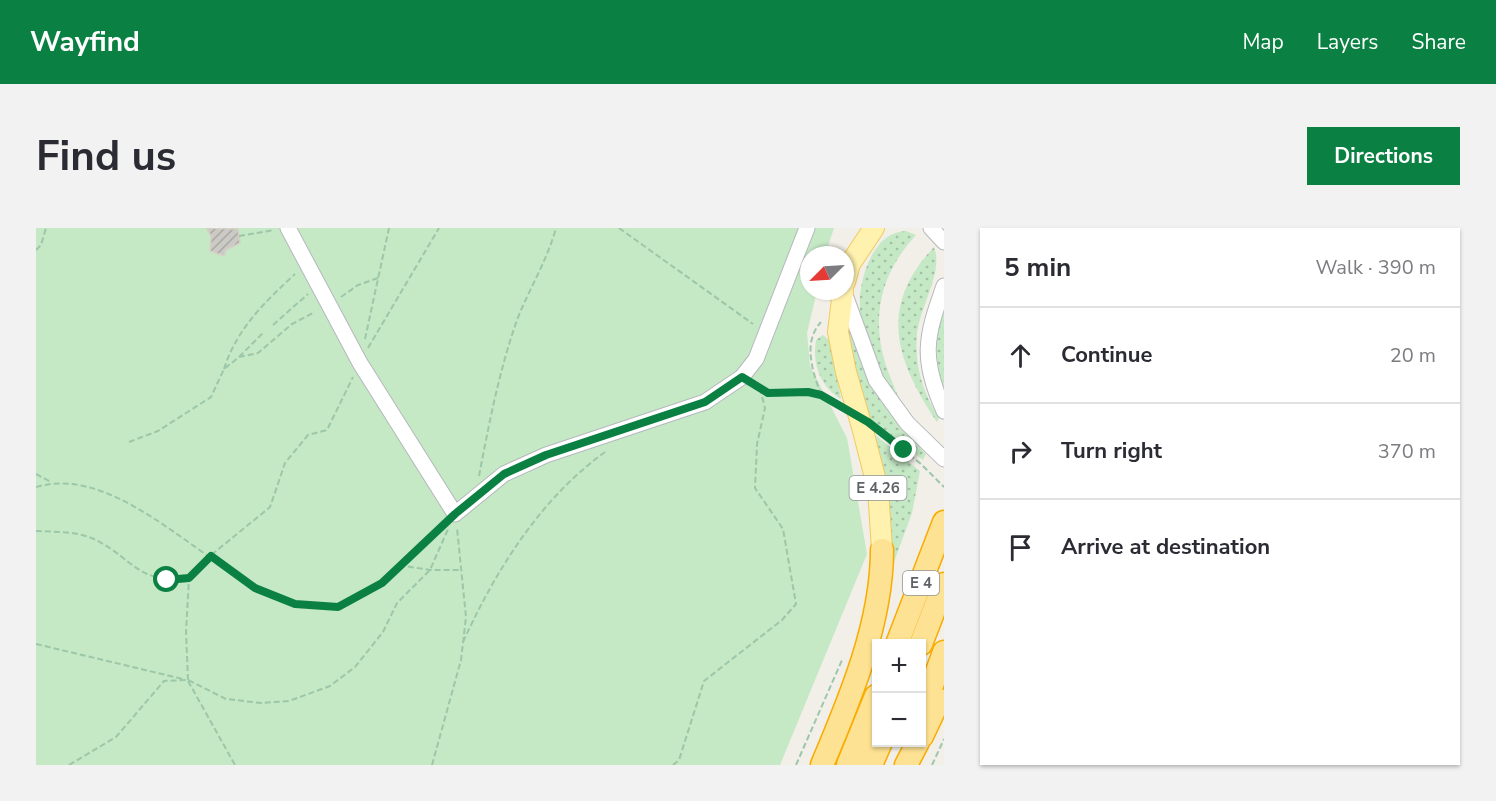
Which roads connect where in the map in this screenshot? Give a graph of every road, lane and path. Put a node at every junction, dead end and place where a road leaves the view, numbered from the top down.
1 (46, 228) edge
2 (389, 228) edge
3 (439, 228) edge
4 (556, 228) edge
5 (619, 228) edge
6 (807, 228) edge
7 (931, 228) edge
8 (284, 229) edge
9 (874, 229) edge
10 (239, 236) dead end
11 (944, 242) edge
12 (36, 250) edge
13 (301, 254) junction
14 (854, 258) edge
15 (378, 278) junction
16 (318, 286) junction
17 (944, 286) edge
18 (842, 300) edge
19 (846, 300) edge
20 (328, 305) junction
21 (824, 320) dead end
22 (273, 325) dead end
23 (765, 332) junction
24 (263, 333) dead end
25 (240, 357) junction
26 (360, 363) junction
27 (224, 369) junction
28 (742, 377) junction
29 (760, 389) junction
30 (821, 395) junction
31 (944, 411) edge
32 (859, 418) junction
33 (129, 442) dead end
34 (612, 446) dead end
35 (944, 459) edge
36 (36, 474) edge
37 (478, 480) dead end
38 (51, 482) junction
39 (36, 487) edge
40 (944, 487) edge
41 (455, 514) junction
42 (944, 522) edge
43 (36, 531) edge
44 (882, 550) joint
45 (211, 556) junction
46 (399, 565) junction
47 (430, 570) junction
48 (463, 570) junction
49 (189, 578) junction
50 (944, 584) edge
51 (899, 639) edge
52 (923, 639) edge
53 (463, 642) junction
54 (36, 644) edge
55 (944, 652) edge
56 (845, 653) dead end
57 (942, 674) edge
58 (188, 680) junction
59 (926, 704) edge
60 (872, 706) edge
61 (926, 721) edge
62 (944, 739) edge
63 (879, 747) edge
64 (907, 747) edge
65 (915, 747) edge
66 (69, 765) edge
67 (235, 765) edge
68 (432, 765) edge
69 (673, 765) edge
70 (796, 765) edge
71 (822, 765) edge
72 (848, 765) edge
73 (871, 765) edge
74 (900, 765) edge
75 (906, 765) edge
76 (932, 765) edge

1 - 12 path
2 - 15 path
3 - 26 path
4 - 37 path
5 - 23 path
6 - 23 street
7 - 11 street
8 - 10 path
8 - 13 street
9 - 14 main road
13 - 16 street
13 - 27 path
15 - 20 path
15 - 26 path
16 - 20 street
16 - 22 path
17 - 31 street
18 - 32 main road, E 4.26
19 - 35 street
20 - 25 path
20 - 26 street
21 - 30 path
23 - 28 street
24 - 25 path
25 - 27 path
26 - 41 street
26 - 45 path
27 - 33 path
28 - 29 path
28 - 41 street
29 - 30 path
29 - 69 path
30 - 32 path
32 - 40 path
32 - 44 main road, E 4.26
34 - 53 path
36 - 38 path
38 - 39 path
38 - 45 path
41 - 46 path
41 - 47 path
41 - 48 path
42 - 51 highway, E 4
43 - 49 path
44 - 71 highway, E 4.26
45 - 46 path
45 - 49 path
46 - 47 path
47 - 48 path
47 - 58 path
48 - 53 path
49 - 58 path
50 - 52 highway, E 4
53 - 68 path
54 - 58 path
55 - 57 highway
56 - 70 path
57 - 59 highway
57 - 61 highway
58 - 66 path
58 - 67 path
60 - 72 highway
62 - 76 path
63 - 73 highway
64 - 74 highway
65 - 75 highway

